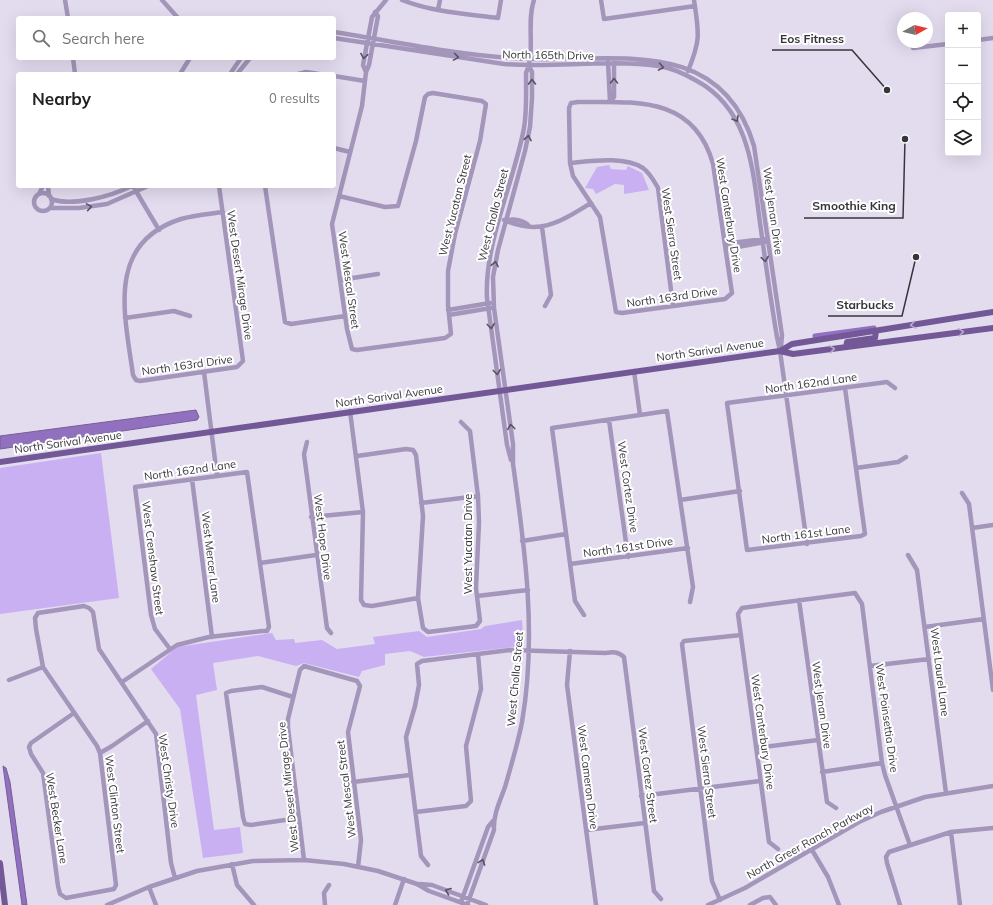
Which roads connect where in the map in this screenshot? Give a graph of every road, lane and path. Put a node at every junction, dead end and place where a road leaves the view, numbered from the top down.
1 (65, 0) edge
2 (162, 0) edge
3 (386, 0) edge
4 (402, 0) edge
5 (440, 0) edge
6 (501, 0) edge
7 (534, 0) edge
8 (601, 0) edge
9 (694, 0) edge
10 (695, 6) junction
11 (438, 10) junction
12 (375, 12) junction
13 (68, 16) edge
14 (176, 16) edge
15 (336, 32) edge
16 (336, 38) edge
17 (367, 38) junction
18 (993, 38) edge
19 (981, 40) edge
20 (373, 42) junction
21 (366, 43) junction
22 (945, 44) edge
23 (933, 46) edge
24 (73, 60) edge
25 (189, 60) edge
26 (240, 60) edge
27 (248, 60) edge
28 (530, 60) junction
29 (608, 61) junction
30 (614, 62) junction
31 (529, 66) junction
32 (688, 69) junction
33 (75, 72) edge
34 (181, 72) edge
35 (232, 72) edge
36 (239, 72) edge
37 (366, 72) junction
38 (686, 74) junction
39 (336, 76) edge
40 (365, 81) junction
41 (711, 90) joint
42 (610, 102) junction
43 (336, 148) edge
44 (350, 152) junction
45 (570, 162) junction
46 (42, 188) edge
47 (48, 188) edge
48 (127, 188) edge
49 (133, 188) edge
50 (144, 188) edge
51 (219, 188) edge
52 (265, 188) edge
53 (136, 192) junction
54 (39, 194) junction
55 (339, 196) junction
56 (50, 198) junction
57 (591, 203) junction
58 (50, 208) junction
59 (223, 212) junction
60 (500, 219) junction
61 (506, 221) junction
62 (542, 226) junction
63 (160, 230) junction
64 (762, 238) junction
65 (768, 240) junction
66 (763, 244) junction
67 (726, 246) junction
68 (378, 274) dead end
69 (340, 280) junction
70 (729, 297) joint
71 (494, 305) junction
72 (488, 306) junction
73 (545, 306) dead end
74 (673, 306) junction
75 (449, 312) junction
76 (993, 312) edge
77 (190, 316) dead end
78 (345, 316) junction
79 (125, 318) junction
80 (993, 328) edge
81 (876, 331) junction
82 (846, 347) junction
83 (352, 350) joint
84 (780, 351) junction
85 (241, 365) joint
86 (634, 371) junction
87 (204, 372) junction
88 (845, 388) junction
89 (895, 388) dead end
90 (503, 390) junction
91 (787, 396) junction
92 (350, 411) junction
93 (640, 415) junction
94 (609, 420) junction
95 (461, 422) dead end
96 (212, 432) junction
97 (307, 442) dead end
98 (357, 456) junction
99 (906, 457) dead end
100 (0, 462) edge
101 (856, 468) junction
102 (217, 476) junction
103 (192, 479) junction
104 (135, 487) joint
105 (740, 491) junction
106 (962, 493) dead end
107 (478, 496) junction
108 (680, 500) junction
109 (422, 503) junction
110 (363, 512) junction
111 (311, 517) junction
112 (993, 525) edge
113 (972, 528) junction
114 (566, 534) junction
115 (522, 541) junction
116 (808, 544) junction
117 (688, 548) junction
118 (316, 555) junction
119 (908, 555) dead end
120 (628, 557) junction
121 (260, 563) junction
122 (570, 564) junction
123 (528, 590) junction
124 (477, 596) junction
125 (418, 598) junction
126 (799, 600) junction
127 (690, 602) dead end
128 (584, 615) dead end
129 (35, 618) joint
130 (984, 619) junction
131 (925, 627) junction
132 (331, 633) dead end
133 (741, 636) junction
134 (212, 637) junction
135 (170, 649) junction
136 (570, 651) junction
137 (529, 652) junction
138 (478, 654) junction
139 (929, 659) junction
140 (304, 666) joint
141 (870, 666) junction
142 (43, 667) junction
143 (992, 672) edge
144 (9, 680) dead end
145 (122, 682) junction
146 (993, 690) edge
147 (293, 697) junction
148 (74, 713) junction
149 (148, 721) junction
150 (818, 740) junction
151 (756, 748) junction
152 (100, 753) junction
153 (882, 763) junction
154 (822, 772) junction
155 (410, 775) junction
156 (760, 781) junction
157 (353, 782) junction
158 (993, 786) edge
159 (700, 789) junction
160 (946, 793) junction
161 (641, 796) junction
162 (896, 806) junction
163 (836, 808) dead end
164 (416, 812) junction
165 (299, 818) junction
166 (493, 820) junction
167 (645, 823) junction
168 (993, 828) edge
169 (586, 830) junction
170 (951, 832) junction
171 (910, 845) junction
172 (778, 849) dead end
173 (812, 850) junction
174 (304, 860) junction
175 (0, 863) edge
176 (232, 864) junction
177 (428, 865) dead end
178 (358, 867) junction
179 (175, 878) junction
180 (404, 879) junction
181 (329, 885) dead end
182 (149, 888) junction
183 (114, 889) joint
184 (469, 899) junction
185 (661, 899) dead end
186 (462, 900) junction
187 (720, 900) junction
188 (5, 905) edge
189 (107, 905) edge
190 (156, 905) edge
191 (254, 905) edge
192 (325, 905) edge
193 (395, 905) edge
194 (468, 905) edge
195 (486, 905) edge
196 (596, 905) edge
197 (708, 905) edge
198 (750, 905) edge
199 (776, 905) edge
200 (839, 905) edge
201 (900, 905) edge
202 (960, 905) edge

1 - 13 street
2 - 14 street
3 - 12 street, West Mescal Street
4 - 11 street
5 - 11 street
6 - 11 street
7 - 28 street, West Cholla Street
8 - 10 street
9 - 10 street
10 - 32 street
12 - 17 street, West Mescal Street
12 - 20 street, West Mescal Street
15 - 17 street, North 165th Drive
16 - 21 street, North 165th Drive
17 - 20 street, North 165th Drive
17 - 21 street, West Mescal Street
18 - 19 street
20 - 21 street, North 165th Drive
20 - 28 street, North 165th Drive
20 -> 31 street, North 165th Drive
20 - 37 street, West Mescal Street
21 -> 37 street, West Mescal Street
22 - 23 street
24 - 33 street
25 - 34 street
26 - 35 street
27 - 36 street
28 - 29 street, North 165th Drive
28 - 31 street, West Cholla Street
29 - 30 street, North 165th Drive
29 - 31 street, North 165th Drive
29 - 42 street
30 - 32 street
30 -> 38 street, North 165th Drive
42 -> 30 street
31 - 60 street, West Cholla Street
61 -> 31 street, West Cholla Street
32 - 38 street
32 - 65 street, West Jenan Drive
37 - 40 street, West Mescal Street
38 - 41 street, North 165th Drive
39 - 40 street
40 - 44 street, West Mescal Street
41 -> 64 street, West Jenan Drive
42 - 45 street, West Canterbury Drive
42 - 67 street, West Canterbury Drive
43 - 44 street
44 - 55 street, West Mescal Street
45 - 57 street
45 - 74 street, West Sierra Street
46 - 54 street
47 - 56 street
48 - 56 street
49 - 53 street
50 - 53 street
51 - 59 street, West Desert Mirage Drive
52 - 78 street
58 -> 53 street
53 - 63 street
54 - 56 street
54 - 58 street
55 - 69 street, West Mescal Street
55 - 75 street, West Yucatan Street
56 - 58 street
57 - 62 street
57 - 74 street, North 163rd Drive
59 - 63 street
59 - 85 street, West Desert Mirage Drive
60 - 61 street
60 - 72 street, West Cholla Street
61 - 62 street
71 -> 61 street, West Cholla Street
62 - 73 street
63 - 79 street
64 - 65 street
64 - 66 street, West Jenan Drive
64 - 67 street
65 - 66 street
65 - 84 street, West Jenan Drive
66 - 67 street
66 -> 84 street, West Jenan Drive
67 - 70 street, West Canterbury Drive
68 - 69 street
69 - 78 street, West Mescal Street
70 - 74 street, North 163rd Drive
71 - 72 street
71 - 90 street, West Cholla Street
72 - 75 street
72 -> 90 street, West Cholla Street
75 - 83 street, West Yucatan Street
76 -> 81 main road, North Sarival Avenue
77 - 79 street
78 - 83 street, West Mescal Street
79 - 87 street, North 163rd Drive
82 -> 80 main road, North Sarival Avenue
81 - 82 main road
81 - 84 main road, North Sarival Avenue
84 -> 82 main road, North Sarival Avenue
84 - 86 main road, North Sarival Avenue
84 - 91 street, West Jenan Drive
85 - 87 street, North 163rd Drive
86 - 90 main road, North Sarival Avenue
86 - 93 street
87 - 96 street
88 - 89 street, North 162nd Lane
88 - 91 street, North 162nd Lane
88 - 101 street
90 - 92 main road, North Sarival Avenue
90 - 115 street, West Cholla Street
91 - 105 street, North 162nd Lane
91 - 116 street, West Jenan Drive
92 - 96 main road, North Sarival Avenue
92 - 98 street
93 - 94 street
93 - 108 street
94 - 114 street
94 - 120 street, West Cortez Drive
95 - 107 street, West Yucatan Drive
96 - 100 main road, North Sarival Avenue
96 - 102 street
97 - 111 street, West Hope Drive
98 - 109 street
98 - 110 street
99 - 101 street
101 - 116 street, North 161st Lane
102 - 103 street, North 162nd Lane
102 - 121 street, North 162nd Lane
103 - 104 street, North 162nd Lane
103 - 134 street, West Mercer Lane
104 - 135 street, West Crenshaw Street
105 - 108 street
105 - 116 street, North 161st Lane
106 - 113 street
107 - 109 street
107 - 124 street, West Yucatan Drive
108 - 117 street
109 - 125 street
110 - 111 street
110 - 125 street
111 - 118 street, West Hope Drive
112 - 113 street
113 - 130 street
114 - 115 street
114 - 122 street
115 - 123 street, West Cholla Street
117 - 120 street, North 161st Drive
117 - 127 street
118 - 121 street
118 - 132 street, West Hope Drive
119 - 131 street, West Laurel Lane
120 - 122 street, North 161st Drive
121 - 134 street
122 - 128 street
123 - 124 street
123 - 137 street, West Cholla Street
124 - 125 street, West Yucatan Drive
126 - 133 street, West Canterbury Drive
126 - 141 street, West Poinsettia Drive
126 - 150 street, West Jenan Drive
129 - 142 street, West Clinton Street
129 - 145 street, West Christy Drive
130 - 131 street
130 - 143 street
131 - 139 street, West Laurel Lane
133 - 151 street, West Canterbury Drive
133 - 159 street, West Sierra Street
134 - 135 street
135 - 145 street
136 - 137 street
136 - 161 street, West Cortez Street
136 - 169 street, West Cameron Drive
137 - 138 street
137 - 166 street, West Cholla Street
138 - 155 street
138 - 164 street
139 - 141 street
139 - 160 street, West Laurel Lane
140 - 147 street, West Desert Mirage Drive
140 - 157 street, West Mescal Street
141 - 153 street, West Poinsettia Drive
142 - 144 street
142 - 148 street, West Clinton Street
143 - 146 street
145 - 149 street, West Christy Drive
147 - 165 street, West Desert Mirage Drive
147 - 165 street
148 - 152 street, West Clinton Street
148 - 183 street, West Becker Lane
149 - 152 street
149 - 179 street, West Christy Drive
150 - 151 street
150 - 154 street, West Jenan Drive
151 - 156 street, West Canterbury Drive
152 - 183 street, West Clinton Street
153 - 154 street
153 - 162 street, West Poinsettia Drive
154 - 163 street, West Jenan Drive
155 - 157 street
155 - 164 street
156 - 159 street
156 - 172 street, West Canterbury Drive
157 - 178 street, West Mescal Street
158 - 160 street, North Greer Ranch Parkway
159 - 161 street
159 - 187 street, West Sierra Street
160 - 162 street, North Greer Ranch Parkway
161 - 167 street, West Cortez Street
162 - 171 street, West Poinsettia Drive
162 - 173 street, North Greer Ranch Parkway
164 - 177 street
165 - 174 street, West Desert Mirage Drive
184 -> 166 street, West Cholla Street
166 - 186 street, West Cholla Street
167 - 169 street
167 - 185 street, West Cortez Street
168 - 170 street
169 - 196 street, West Cameron Drive
170 - 171 street
170 - 202 street
171 - 201 street
173 - 187 street, North Greer Ranch Parkway
173 - 200 street
174 - 176 street
174 - 178 street
175 - 188 main road
176 - 179 street
176 - 191 street
178 - 180 street
179 - 182 street
180 - 186 street
180 - 193 street
181 - 192 street
182 - 189 street
182 - 190 street
184 - 186 street
184 - 194 street, West Cholla Street
184 - 195 street
186 - 194 street
187 - 197 street, North Greer Ranch Parkway
198 - 199 street

